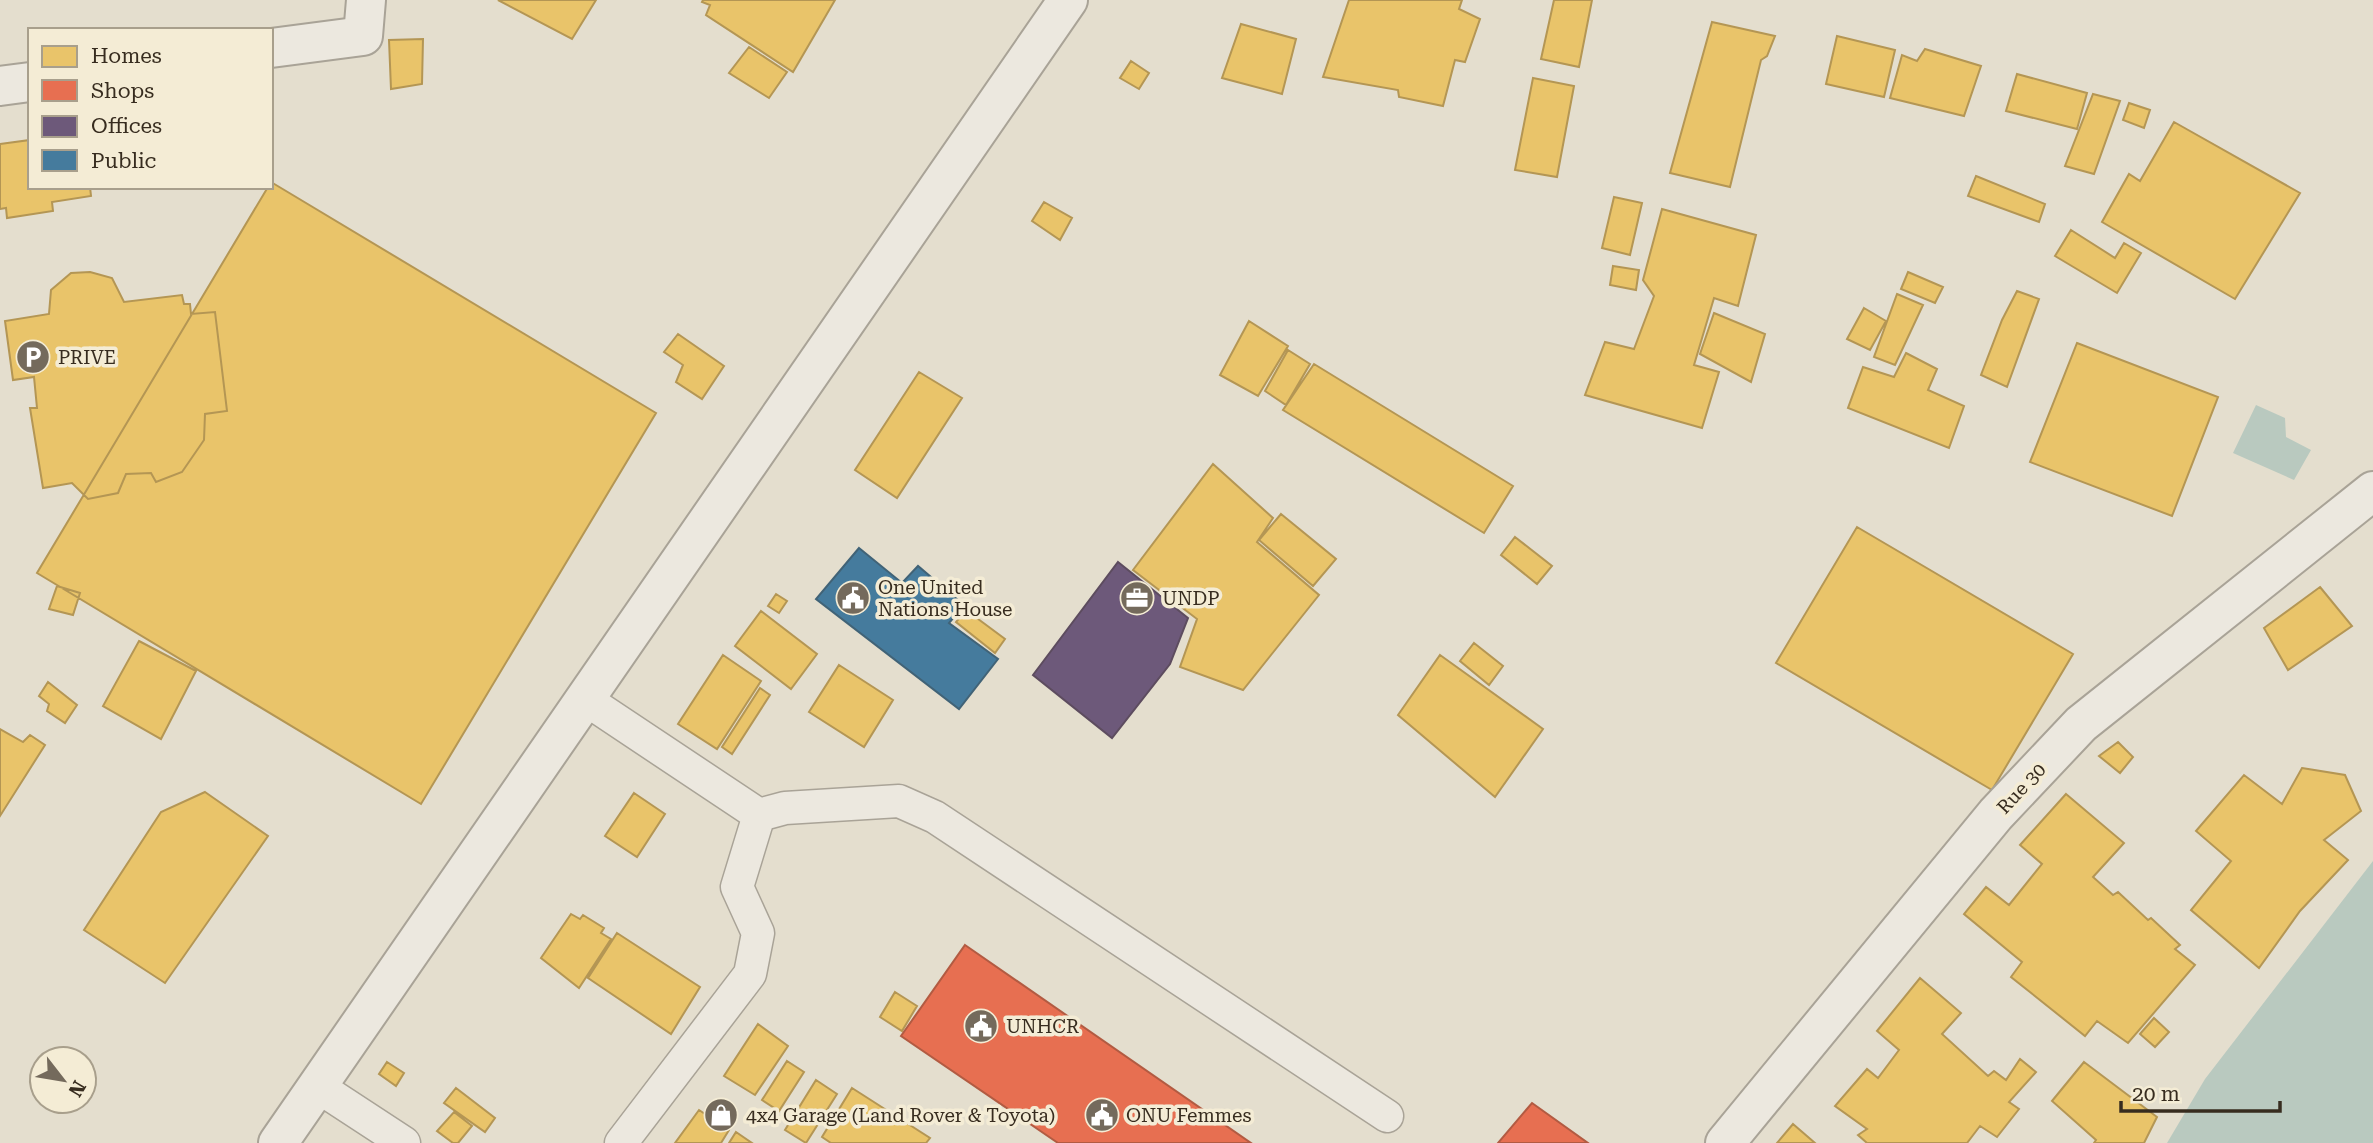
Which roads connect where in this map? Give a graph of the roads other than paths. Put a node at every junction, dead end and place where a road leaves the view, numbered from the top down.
1 (366, 0) edge
2 (1068, 0) edge
3 (273, 48) edge
4 (28, 82) edge
5 (0, 86) edge
6 (2373, 491) edge
7 (585, 699) junction
8 (759, 815) junction
9 (317, 1086) junction
10 (1387, 1116) dead end
11 (278, 1143) edge
12 (404, 1143) edge
13 (621, 1143) edge
14 (1725, 1143) edge

1 - 3 street
2 - 7 street
4 - 5 street
6 - 14 street, Rue 30
7 - 8 lane
7 - 9 street
8 - 10 lane
8 - 13 lane
9 - 11 street
9 - 12 lane

